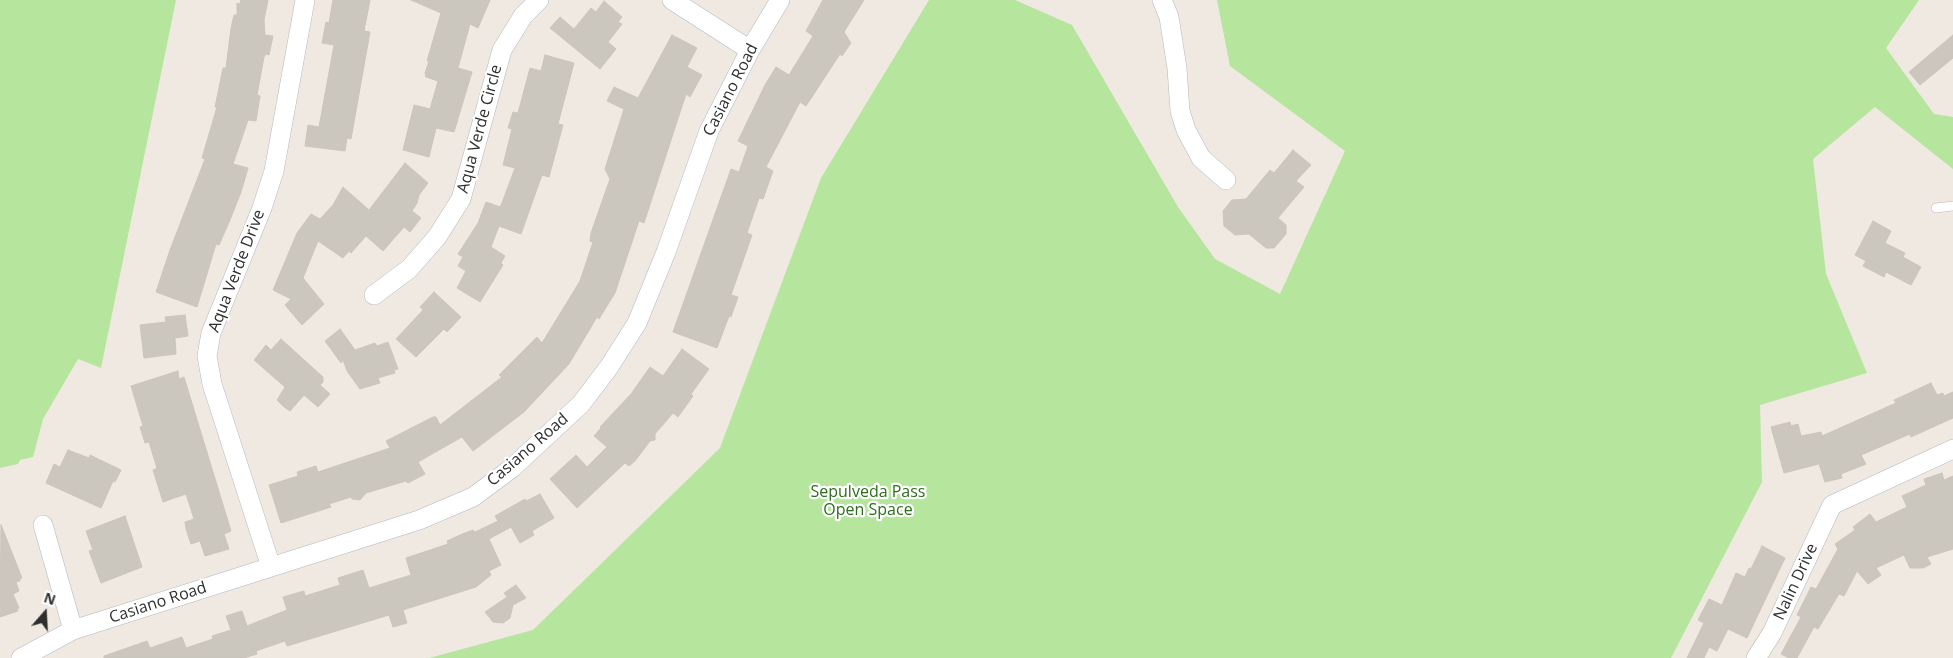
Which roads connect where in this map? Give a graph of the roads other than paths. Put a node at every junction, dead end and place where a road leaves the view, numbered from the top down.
1 (305, 0) edge
2 (539, 0) edge
3 (672, 0) edge
4 (780, 0) edge
5 (1162, 0) edge
6 (750, 50) junction
7 (1226, 180) dead end
8 (1953, 206) edge
9 (1936, 208) dead end
10 (374, 295) dead end
11 (1953, 449) edge
12 (43, 525) dead end
13 (271, 567) junction
14 (74, 630) junction
15 (21, 658) edge
16 (1756, 658) edge

1 - 13 street, Aqua Verde Drive
2 - 10 street, Aqua Verde Circle
3 - 6 street
4 - 6 street, Casiano Road
5 - 7 street
6 - 13 street, Casiano Road
8 - 9 lane
11 - 16 street, Nalin Drive
12 - 14 street
13 - 14 street, Casiano Road
14 - 15 street, Casiano Road

